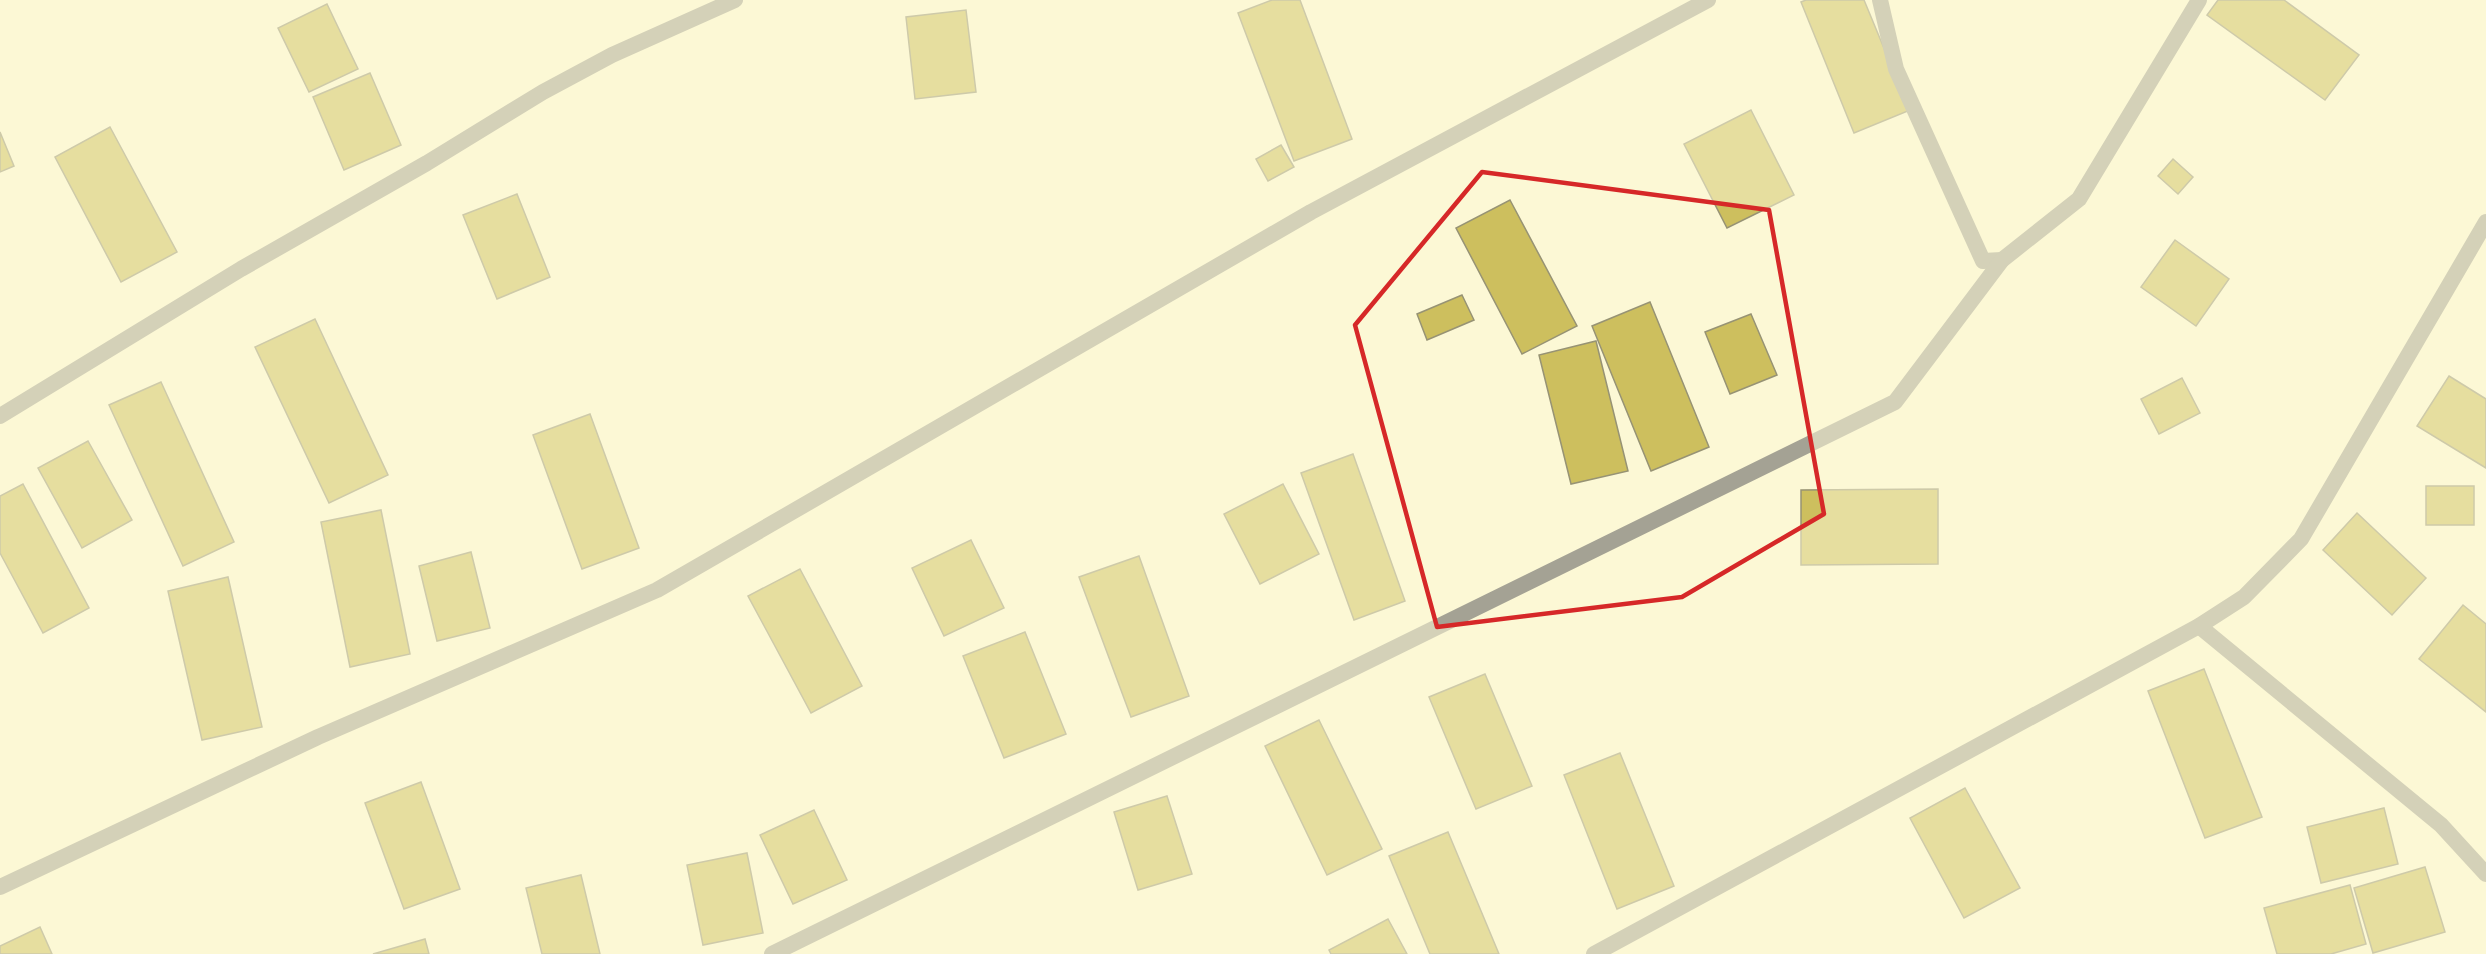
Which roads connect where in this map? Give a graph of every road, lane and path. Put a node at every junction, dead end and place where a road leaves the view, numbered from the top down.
1 (735, 0) edge
2 (1708, 0) edge
3 (1880, 0) edge
4 (2199, 0) edge
5 (2486, 222) edge
6 (2002, 260) junction
7 (0, 416) edge
8 (2199, 626) junction
9 (2486, 874) edge
10 (0, 887) edge
11 (772, 954) edge
12 (1594, 954) edge

1 - 7 street
2 - 10 street
3 - 6 street
4 - 6 street
5 - 8 street
6 - 11 street
8 - 9 street
8 - 12 street

